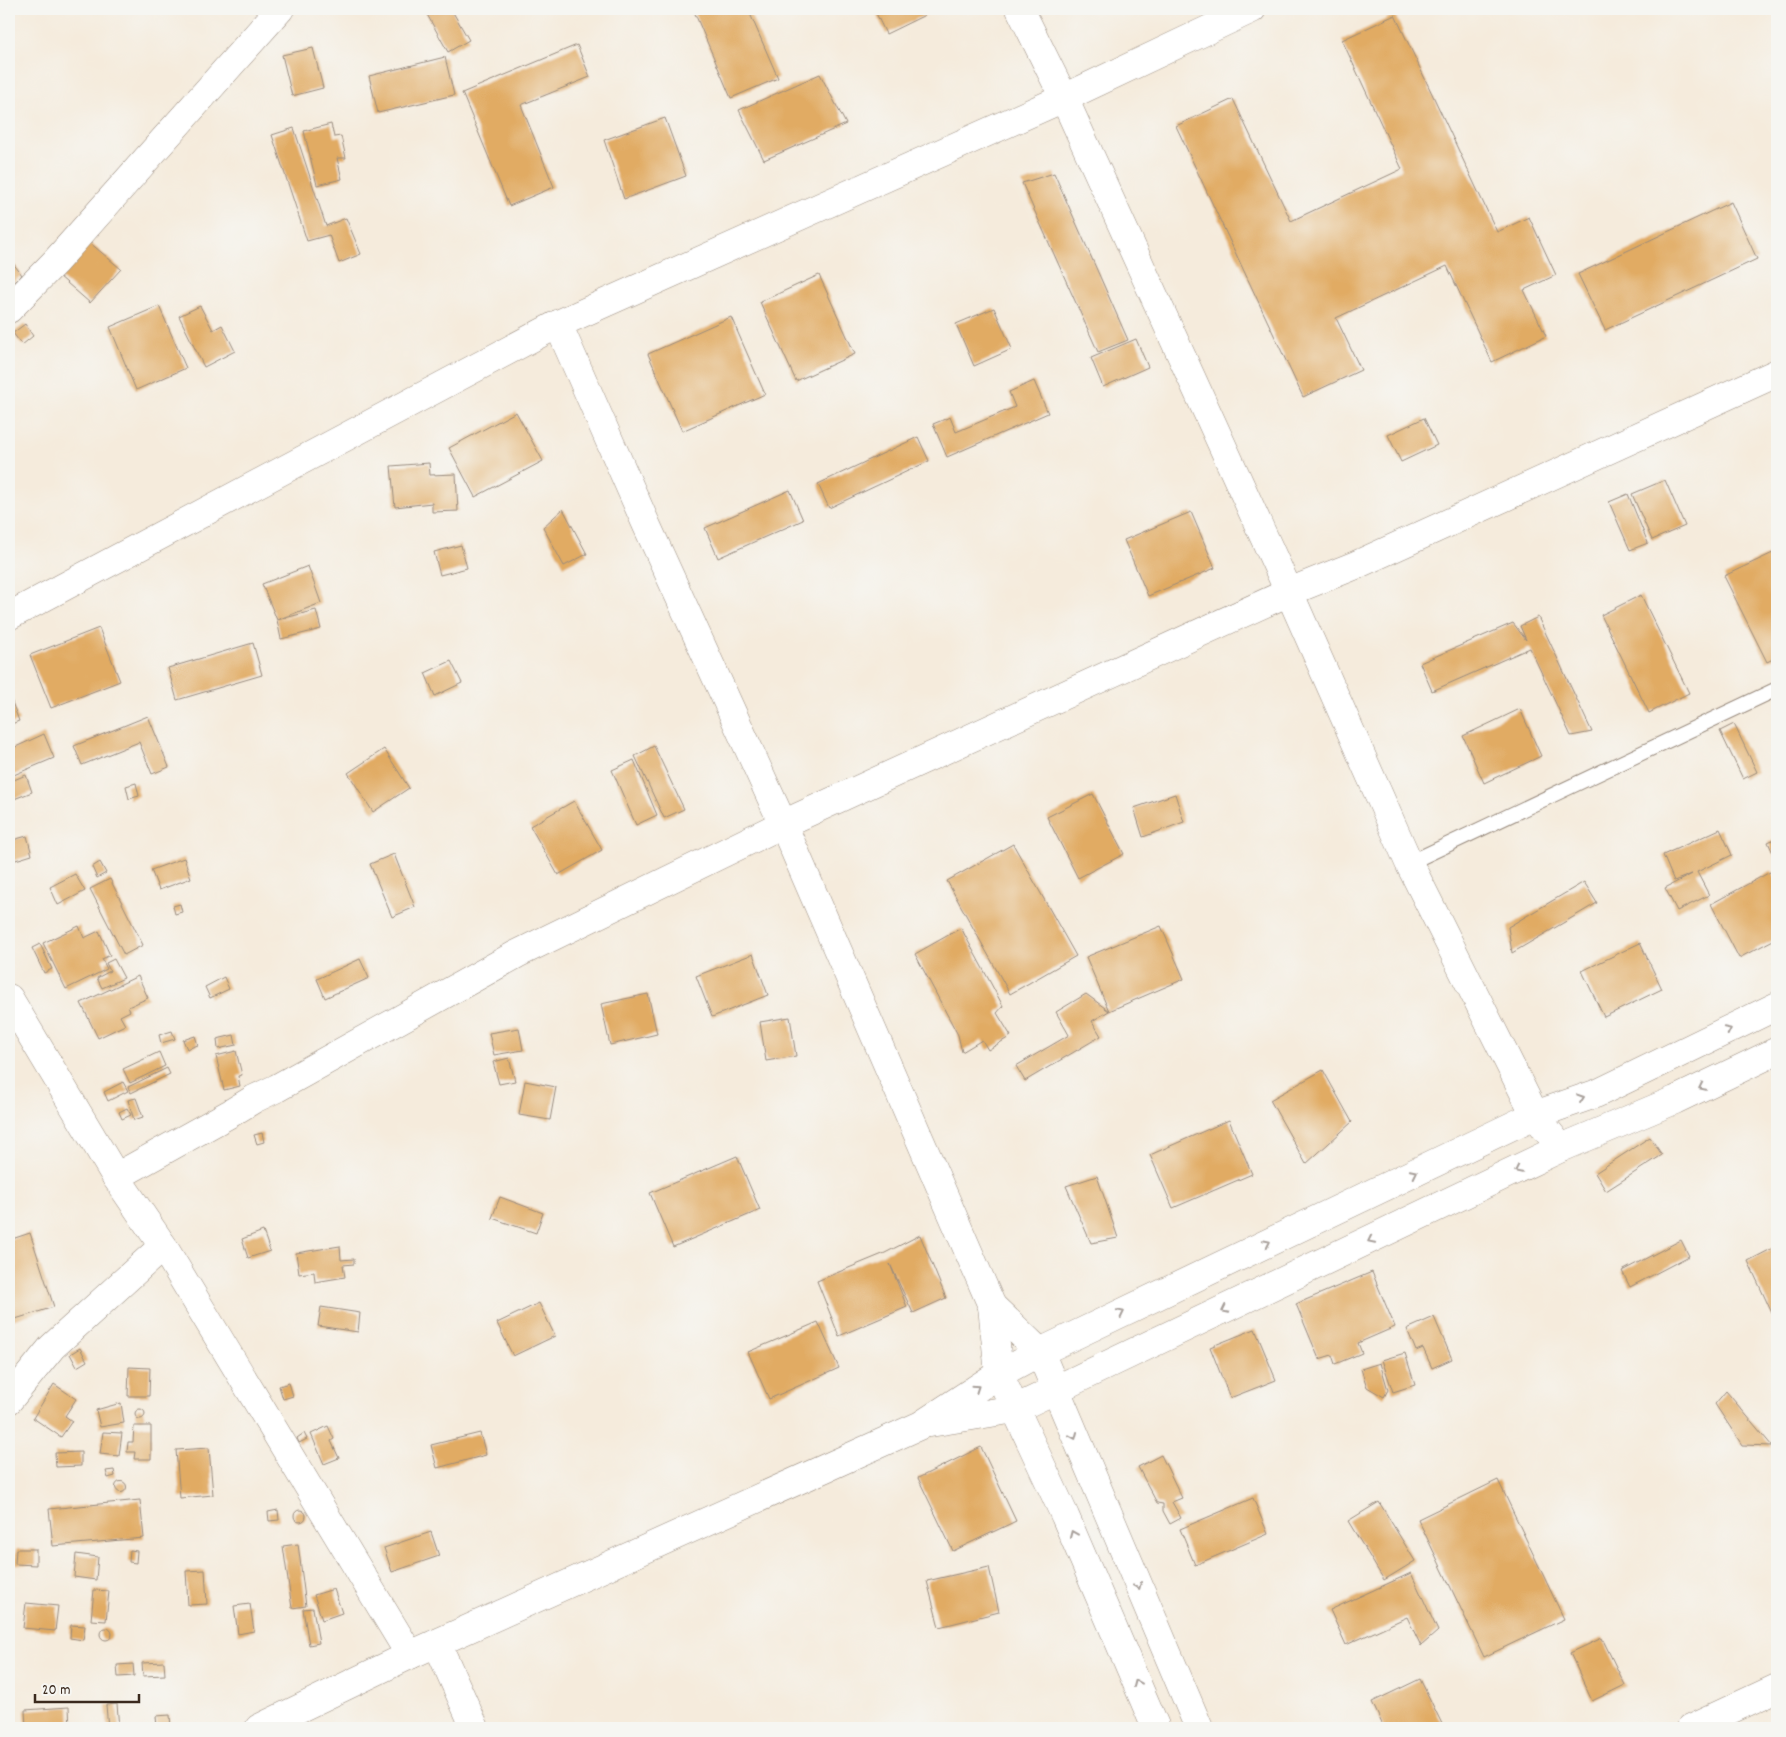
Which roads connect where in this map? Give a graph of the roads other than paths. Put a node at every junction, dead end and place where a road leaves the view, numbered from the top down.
1 (280, 9) edge
2 (1020, 9) edge
3 (1252, 9) edge
4 (1064, 98) junction
5 (9, 309) edge
6 (558, 324) junction
7 (1777, 373) edge
8 (1289, 592) junction
9 (9, 616) edge
10 (1777, 689) edge
11 (783, 824) junction
12 (1409, 862) junction
13 (9, 998) edge
14 (1777, 1006) edge
15 (1777, 1051) edge
16 (1535, 1115) junction
17 (1562, 1148) junction
18 (116, 1177) junction
19 (163, 1246) junction
20 (992, 1306) junction
21 (1040, 1352) junction
22 (999, 1374) junction
23 (1055, 1392) junction
24 (9, 1400) edge
25 (1015, 1409) junction
26 (921, 1425) junction
27 (438, 1643) junction
28 (410, 1655) junction
29 (1777, 1688) edge
30 (259, 1728) edge
31 (476, 1728) edge
32 (1156, 1728) edge
33 (1199, 1728) edge
34 (1691, 1728) edge

1 - 5 street
2 - 4 street
3 - 4 street
4 - 6 street
4 - 8 street
6 - 9 street
6 - 11 street
7 - 8 street
8 - 11 street
8 - 12 street
10 - 12 lane
11 - 18 street
11 - 20 street
12 - 16 street
13 - 18 street
16 -> 14 street
15 -> 17 street
16 - 17 street
21 -> 16 street
17 -> 23 street
18 - 19 street
19 - 24 street
19 - 28 street
20 - 21 street
20 - 22 street
21 - 22 street
21 - 23 street
22 - 25 street
26 -> 22 street
23 - 25 street
23 -> 33 street
25 - 26 street
32 -> 25 street
26 - 27 street
27 - 28 street
27 - 31 street
28 - 30 street
29 - 34 street

